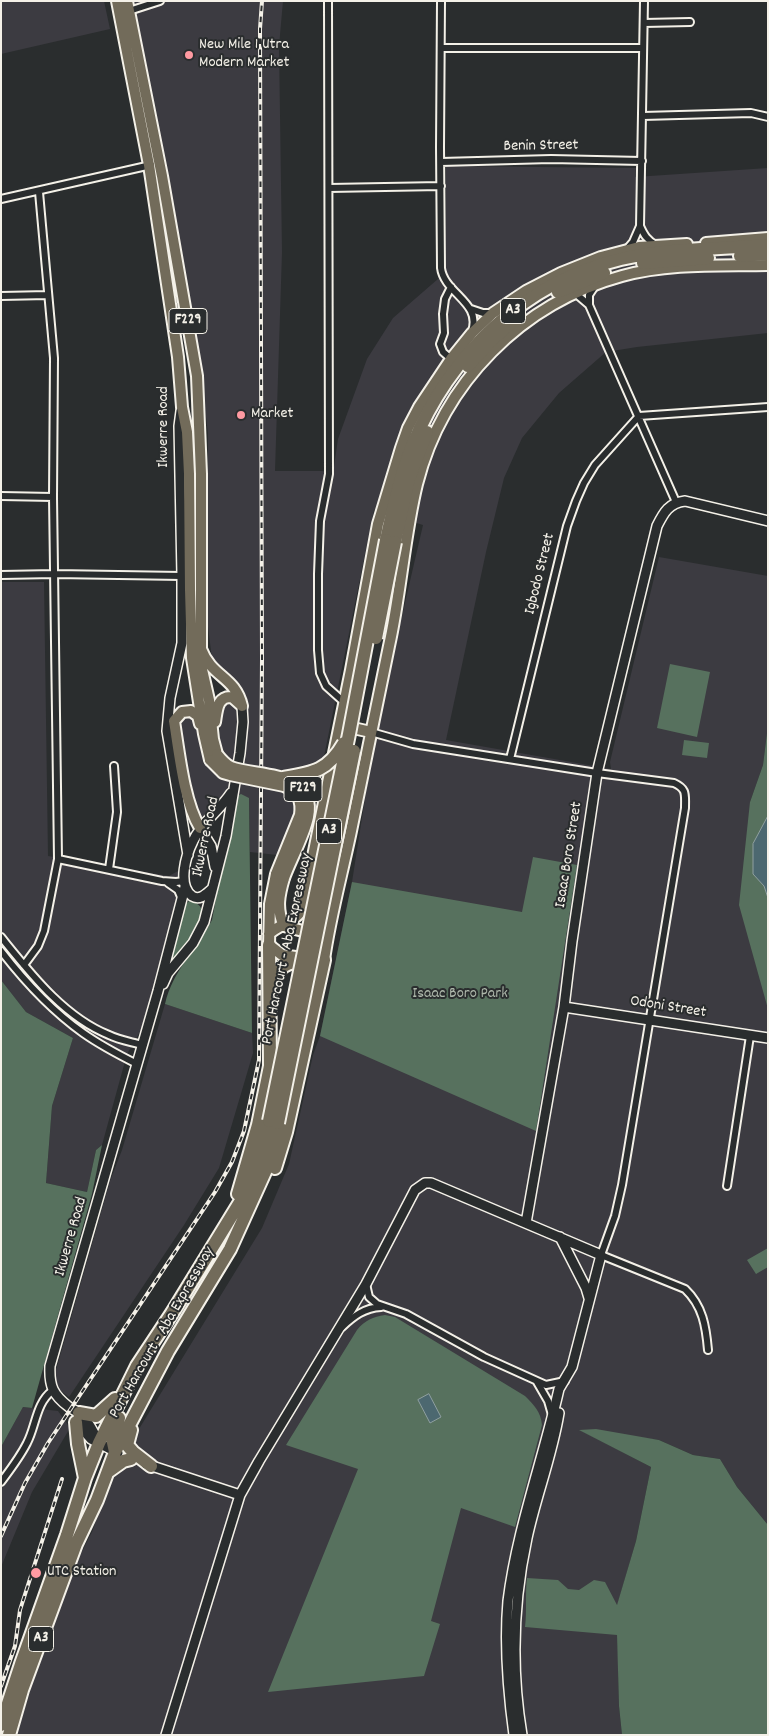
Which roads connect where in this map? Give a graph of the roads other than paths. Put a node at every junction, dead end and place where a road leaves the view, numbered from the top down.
1 (117, 1) edge
2 (160, 1) edge
3 (328, 1) edge
4 (441, 1) edge
5 (644, 1) edge
6 (128, 6) edge
7 (690, 22) dead end
8 (644, 23) junction
9 (441, 48) junction
10 (644, 48) junction
11 (643, 116) junction
12 (768, 117) edge
13 (642, 161) junction
14 (441, 162) junction
15 (154, 165) junction
16 (441, 186) junction
17 (329, 188) junction
18 (39, 192) junction
19 (1, 199) edge
20 (640, 226) junction
21 (768, 238) edge
22 (768, 245) edge
23 (626, 250) junction
24 (768, 254) edge
25 (674, 255) junction
26 (768, 265) edge
27 (596, 284) junction
28 (451, 287) junction
29 (575, 292) junction
30 (48, 295) junction
31 (1, 296) edge
32 (589, 305) junction
33 (471, 309) junction
34 (494, 313) junction
35 (472, 333) junction
36 (451, 359) junction
37 (768, 406) edge
38 (182, 407) junction
39 (639, 416) junction
40 (189, 474) junction
41 (201, 474) junction
42 (1, 496) edge
43 (53, 497) junction
44 (676, 502) junction
45 (189, 504) junction
46 (181, 512) junction
47 (768, 521) edge
48 (390, 541) junction
49 (55, 574) junction
50 (1, 575) edge
51 (182, 576) junction
52 (200, 646) junction
53 (345, 703) junction
54 (242, 706) junction
55 (344, 730) junction
56 (371, 732) junction
57 (208, 736) junction
58 (214, 757) junction
59 (510, 759) junction
60 (114, 766) dead end
61 (597, 773) junction
62 (283, 778) junction
63 (232, 790) junction
64 (200, 828) junction
65 (188, 855) junction
66 (58, 859) junction
67 (109, 869) junction
68 (215, 874) junction
69 (280, 876) junction
70 (162, 881) junction
71 (185, 884) junction
72 (212, 889) junction
73 (182, 900) junction
74 (284, 926) junction
75 (1, 937) edge
76 (269, 939) junction
77 (327, 940) junction
78 (1, 951) edge
79 (324, 960) junction
80 (24, 965) junction
81 (322, 975) junction
82 (270, 978) junction
83 (158, 991) junction
84 (564, 1007) junction
85 (650, 1021) junction
86 (750, 1036) junction
87 (768, 1038) edge
88 (142, 1045) junction
89 (137, 1064) junction
90 (274, 1122) junction
91 (727, 1186) dead end
92 (526, 1223) junction
93 (226, 1227) junction
94 (560, 1237) junction
95 (230, 1249) junction
96 (601, 1255) junction
97 (366, 1284) junction
98 (589, 1299) junction
99 (385, 1307) junction
100 (340, 1330) junction
101 (708, 1350) dead end
102 (137, 1366) junction
103 (565, 1381) junction
104 (537, 1382) junction
105 (126, 1388) junction
106 (52, 1391) junction
107 (137, 1410) junction
108 (75, 1415) junction
109 (552, 1418) junction
110 (99, 1443) junction
111 (115, 1452) junction
112 (131, 1458) junction
113 (151, 1466) junction
114 (107, 1473) junction
115 (85, 1478) junction
116 (1, 1482) edge
117 (240, 1495) junction
118 (76, 1544) junction
119 (1, 1725) edge
120 (9, 1735) edge
121 (166, 1735) edge
122 (514, 1735) edge
123 (522, 1735) edge

1 - 15 main road, Ikwerre Road / F229
2 - 6 street
3 - 17 street
4 - 9 street
5 - 8 street
6 - 15 main road, Ikwerre Road / F229
7 - 8 street
8 - 10 street
9 - 10 street
9 - 14 street
10 - 11 street
11 - 12 street
11 - 13 street
13 - 14 street, Benin Street
13 - 20 street
14 - 16 street
15 - 18 street
15 - 38 main road, Ikwerre Road / F229
15 - 41 main road, Ikwerre Road / F229
16 - 17 street
16 - 28 street
17 - 53 street
18 - 19 street
18 - 30 street
20 - 23 street
20 - 25 street
21 - 25 main road
22 - 25 highway, Port Harcourt - Aba Expressway / A3
23 - 25 main road
23 - 34 main road
24 - 25 highway, Port Harcourt - Aba Expressway / A3
25 - 26 main road
25 - 27 main road
25 - 48 highway, Port Harcourt - Aba Expressway / A3
27 - 29 main road
27 - 32 street
28 - 33 street
28 - 36 street
29 - 32 street
29 - 56 main road
30 - 31 street
30 - 43 street
32 - 39 street
33 - 34 street
33 - 35 street
34 - 35 main road
35 - 36 main road
36 - 53 main road
37 - 39 street
38 - 40 main road, F229
38 - 46 street, Ikwerre Road
39 - 44 street
39 - 59 street, Igbodo Street
40 - 41 main road
40 - 45 main road, F229
41 - 52 main road, Ikwerre Road / F229
42 - 43 street
43 - 49 street
44 - 47 street
44 - 61 street, Isaac Boro Street
45 - 46 main road
45 - 57 main road, F229
46 - 51 street, Ikwerre Road
48 - 55 highway, Port Harcourt - Aba Expressway / A3, bridge
48 - 90 highway, Port Harcourt - Aba Expressway / A3, bridge
49 - 50 street
49 - 51 street
49 - 66 street
51 - 65 street, Ikwerre Road
52 - 54 main road
52 - 57 main road, F229
53 - 55 main road
54 - 57 main road
54 - 63 street, Ikwerre Road
55 - 56 main road
55 - 62 highway, bridge
55 - 74 main road
55 - 90 highway, Port Harcourt - Aba Expressway / A3, bridge
56 - 59 street
56 - 77 main road
57 - 58 main road, F229
57 - 64 main road
58 - 62 main road, F229, bridge
58 - 69 main road, F229, bridge
59 - 61 street
60 - 67 street
61 - 84 street, Isaac Boro Street
61 - 85 street
62 - 69 main road, F229, bridge
63 - 64 street, Ikwerre Road
63 - 68 street, Ikwerre Road
64 - 65 street, Ikwerre Road
64 - 68 street
65 - 71 street, Ikwerre Road
66 - 67 street
66 - 80 street
67 - 70 street
68 - 72 street, Ikwerre Road
69 - 74 main road, F229
69 - 76 main road, F229
70 - 71 street
70 - 73 street
71 - 72 street, Ikwerre Road
71 - 73 street, Ikwerre Road
72 - 83 street, Ikwerre Road
73 - 83 street, Ikwerre Road
74 - 76 main road
74 - 77 main road
75 - 80 street
76 - 79 main road
76 - 82 highway
77 - 79 main road
78 - 89 street
79 - 81 highway
80 - 88 street
81 - 82 highway
81 - 95 highway
82 - 93 highway
83 - 88 street, Ikwerre Road
84 - 85 street, Odoni Street
84 - 92 street, Isaac Boro Street
85 - 86 street, Odoni Street
85 - 96 street
86 - 87 street, Odoni Street
86 - 91 street
88 - 89 street, Ikwerre Road
89 - 106 street, Ikwerre Road
90 - 93 highway, Port Harcourt - Aba Expressway / A3
90 - 95 highway, Port Harcourt - Aba Expressway / A3
92 - 94 street
92 - 97 street
93 - 102 highway, Port Harcourt - Aba Expressway / A3
94 - 96 street
94 - 98 street
95 - 107 highway, Port Harcourt - Aba Expressway / A3
96 - 98 street
96 - 101 street
97 - 99 street
97 - 100 street
98 - 103 street
99 - 100 street
99 - 104 street
100 - 117 street
102 - 105 highway, Port Harcourt - Aba Expressway / A3
102 - 111 highway
103 - 104 street
103 - 109 street
103 - 123 street
104 - 109 street
105 - 108 highway
105 - 110 highway, Port Harcourt - Aba Expressway / A3
106 - 108 street
106 - 116 street
107 - 111 highway, Port Harcourt - Aba Expressway / A3
107 - 113 highway
108 - 110 street
108 - 115 highway
109 - 122 street
110 - 111 street
110 - 115 highway, Port Harcourt - Aba Expressway / A3
110 - 118 highway
111 - 112 street
111 - 114 highway, Port Harcourt - Aba Expressway / A3
112 - 113 street
112 - 114 highway
113 - 117 street
114 - 118 highway, Port Harcourt - Aba Expressway / A3
115 - 119 highway, Port Harcourt - Aba Expressway / A3
117 - 121 street
118 - 120 highway, Port Harcourt - Aba Expressway / A3

